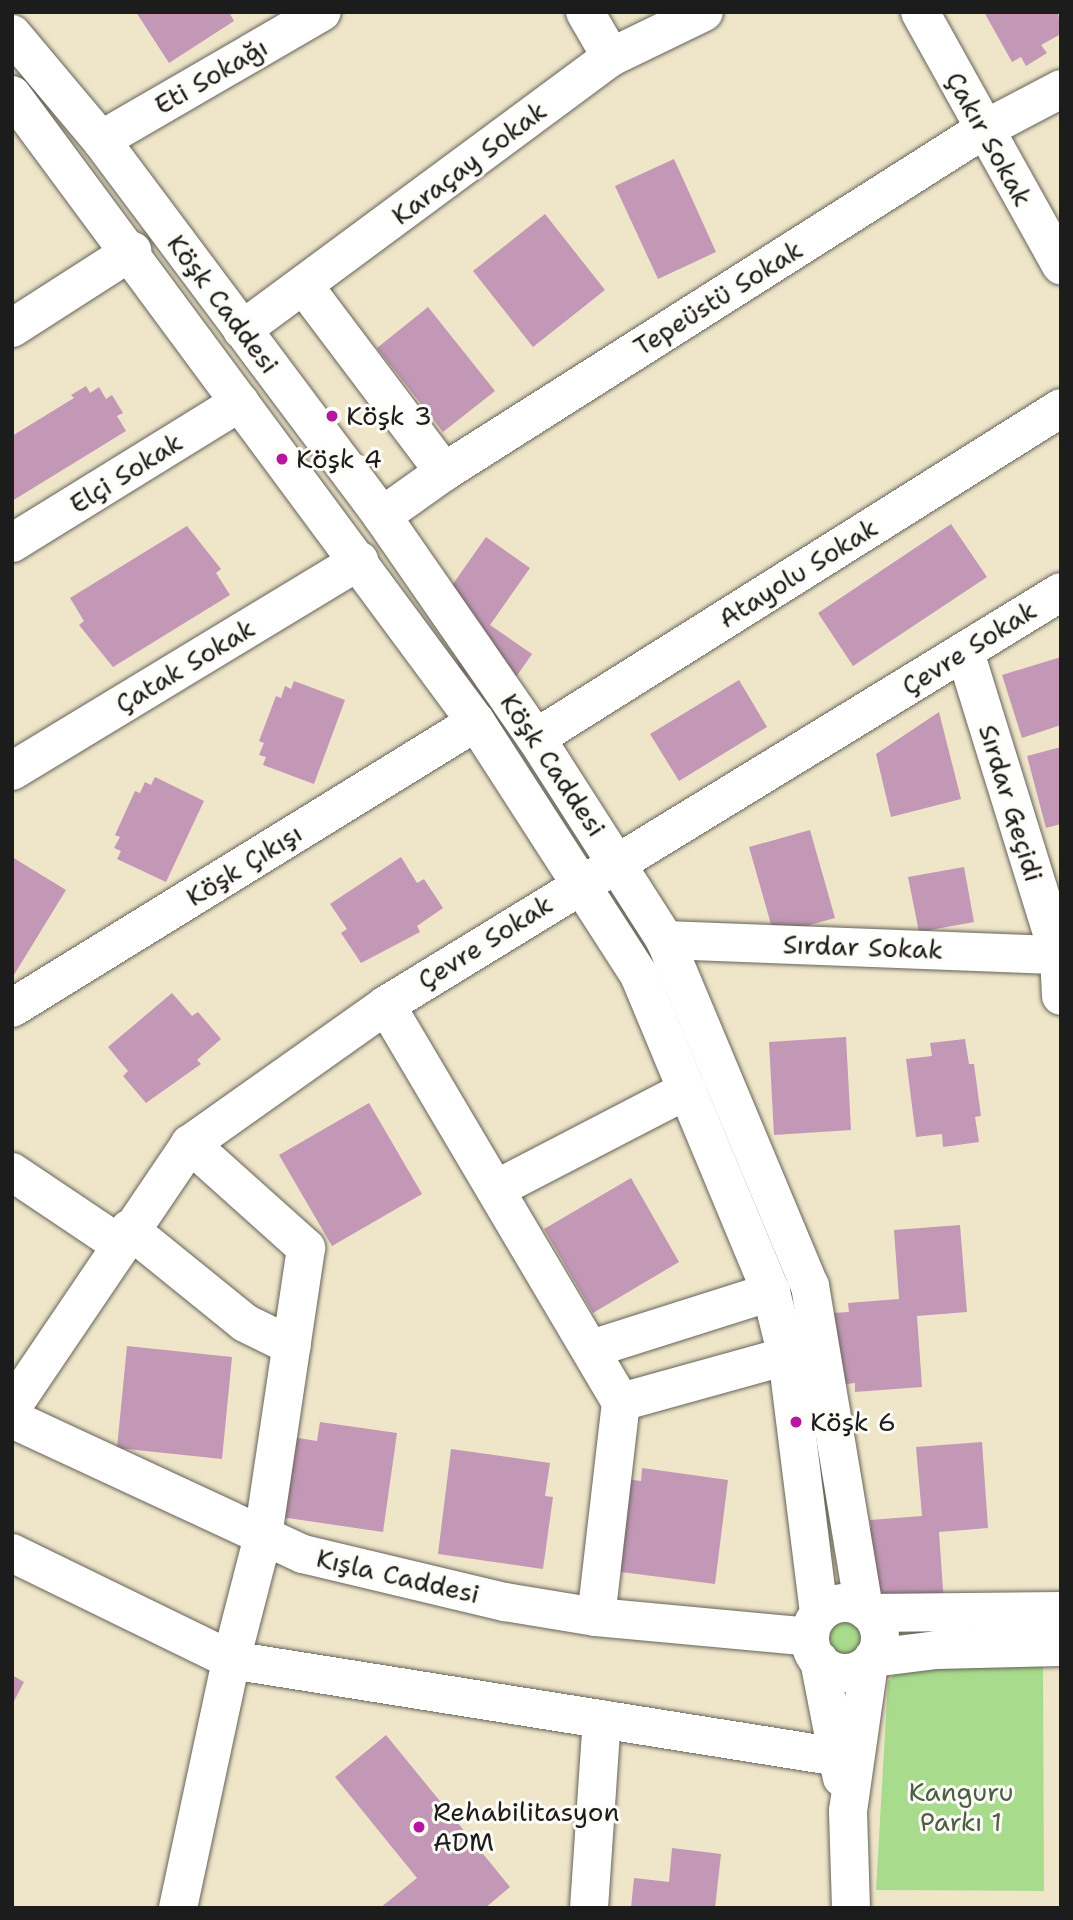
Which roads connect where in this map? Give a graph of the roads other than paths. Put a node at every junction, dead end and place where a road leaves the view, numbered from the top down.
1 (322, 12) edge
2 (585, 12) edge
3 (704, 12) edge
4 (919, 12) edge
5 (12, 34) edge
6 (611, 58) junction
7 (1061, 89) edge
8 (13, 97) edge
9 (983, 130) junction
10 (101, 140) junction
11 (132, 251) junction
12 (1061, 265) edge
13 (304, 286) junction
14 (12, 328) edge
15 (242, 330) junction
16 (240, 402) junction
17 (1061, 408) edge
18 (444, 472) junction
19 (382, 516) junction
20 (12, 543) edge
21 (359, 561) junction
22 (1061, 592) edge
23 (965, 652) junction
24 (476, 722) junction
25 (536, 738) junction
26 (12, 771) edge
27 (619, 863) junction
28 (579, 883) junction
29 (665, 940) junction
30 (1060, 955) edge
31 (1061, 996) edge
32 (386, 1004) junction
33 (12, 1008) edge
34 (687, 1090) junction
35 (191, 1144) junction
36 (12, 1172) edge
37 (496, 1189) junction
38 (124, 1237) junction
39 (771, 1292) junction
40 (292, 1346) junction
41 (591, 1349) junction
42 (787, 1356) junction
43 (621, 1402) junction
44 (12, 1407) edge
45 (12, 1419) edge
46 (262, 1535) junction
47 (12, 1553) edge
48 (867, 1611) junction
49 (1061, 1611) edge
50 (596, 1617) junction
51 (816, 1637) junction
52 (1061, 1647) edge
53 (231, 1660) junction
54 (871, 1661) junction
55 (602, 1719) junction
56 (838, 1757) junction
57 (848, 1811) junction
58 (178, 1908) edge
59 (589, 1908) edge
60 (851, 1908) edge

1 - 10 street, Eti Sokağı
2 - 6 street
3 - 6 street, Karaçay Sokak
4 - 9 street, Çakır Sokak
5 - 10 street, Köşk Caddesi
6 - 13 street, Karaçay Sokak
7 - 9 street, Tepeüstü Sokak
8 - 11 street, Köşk Caddesi
9 - 12 street, Çakır Sokak
9 - 18 street, Tepeüstü Sokak
10 - 15 street, Köşk Caddesi
11 - 14 street
11 - 16 street, Köşk Caddesi
13 - 15 street, Karaçay Sokak
13 - 18 street
15 - 19 street, Köşk Caddesi
16 - 20 street, Elçi Sokak
16 - 21 street, Köşk Caddesi
17 - 25 street, Atayolu Sokak
18 - 19 street, Tepeüstü Sokak
19 - 25 street, Köşk Caddesi
21 - 24 street, Köşk Caddesi
21 - 26 street, Çatak Sokak
22 - 23 street, Çevre Sokak
23 - 27 street, Çevre Sokak
23 - 30 street, Sırdar Geçidi
24 - 28 street, Köşk Caddesi
24 - 33 street, Köşk Çıkışı
25 - 27 street, Köşk Caddesi
27 - 28 street, Çevre Sokak
27 - 29 street, Köşk Caddesi
28 - 32 street, Çevre Sokak
28 - 34 street, Köşk Caddesi
29 - 30 street, Sırdar Sokak
29 - 48 street, Köşk Caddesi
30 - 31 street, Sırdar Geçidi
32 - 35 street, Çevre Sokak
32 - 37 street
34 - 37 street
34 - 39 street, Köşk Caddesi
35 - 38 street, Çevre Sokak
35 - 40 street
36 - 38 street
37 - 41 street
38 - 40 street
38 - 44 street, Çevre Sokak
39 - 41 street
39 - 42 street, Köşk Caddesi
40 - 46 street
41 - 43 street
42 - 43 street
42 - 51 street, Köşk Caddesi
43 - 50 street
45 - 46 street, Kışla Caddesi
46 - 50 street, Kışla Caddesi
46 - 53 street
47 - 53 street
48 - 49 street
48 - 51 street
48 - 54 street
50 - 51 street, Kışla Caddesi
51 - 54 street
51 - 56 street, Köşk Caddesi
52 - 54 street
53 - 55 street
53 - 58 street
54 - 57 street
55 - 56 street
55 - 59 street
56 - 57 street, Köşk Caddesi
57 - 60 street

